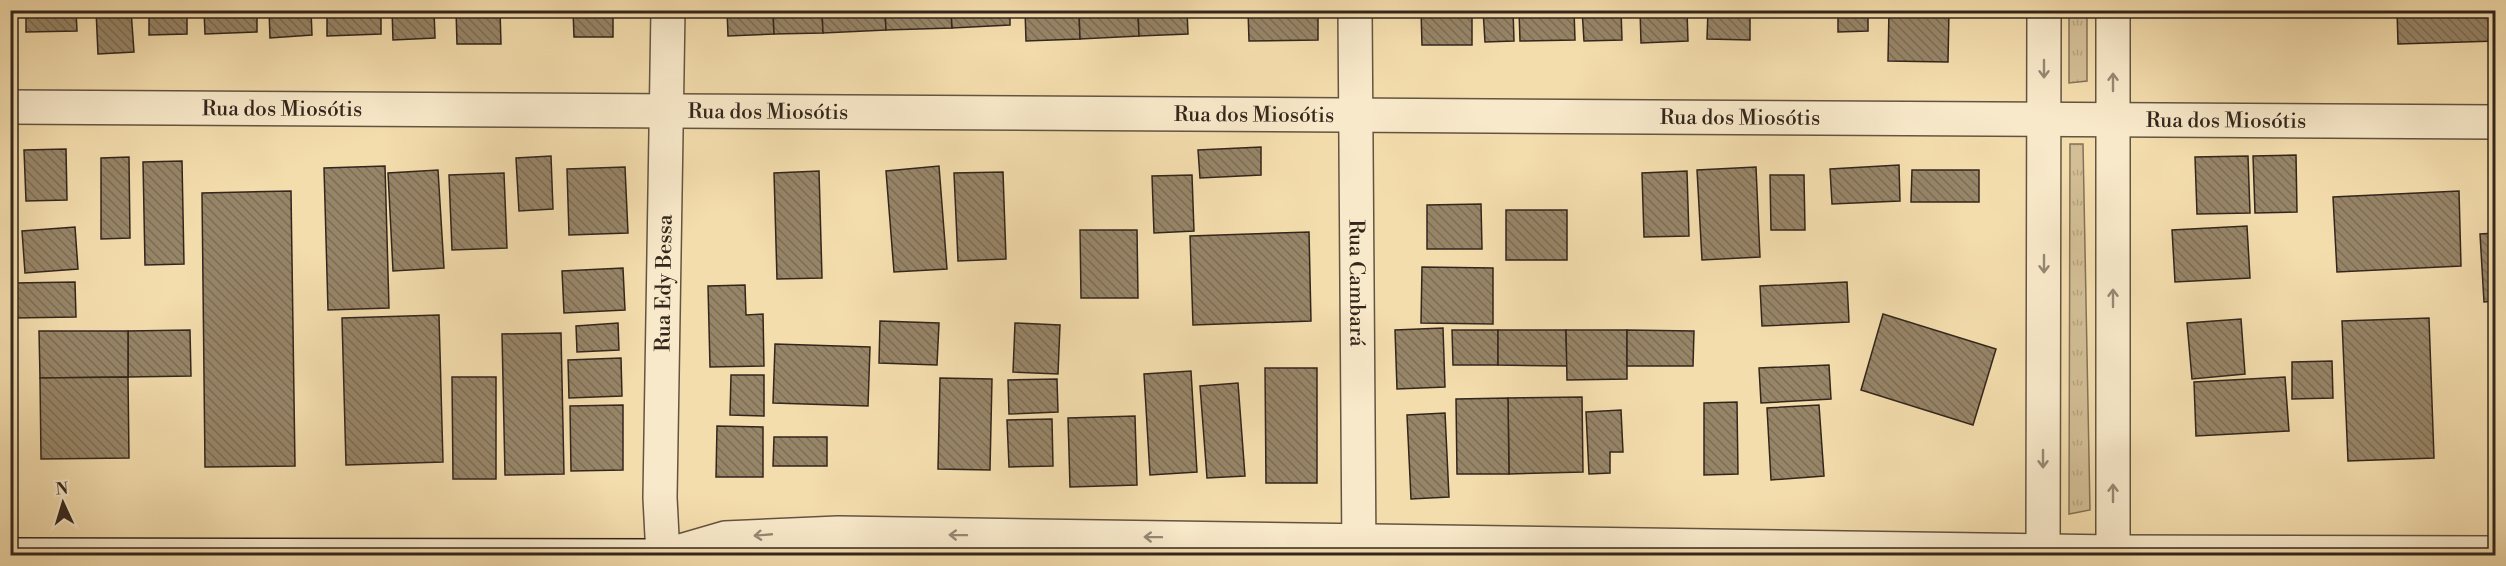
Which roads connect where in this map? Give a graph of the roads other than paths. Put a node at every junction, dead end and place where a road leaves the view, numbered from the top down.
1 (668, 10) edge
2 (1355, 10) edge
3 (2044, 10) edge
4 (2113, 10) edge
5 (10, 108) edge
6 (667, 111) junction
7 (1356, 115) junction
8 (2044, 119) junction
9 (2113, 120) junction
10 (2496, 122) edge
11 (1359, 548) edge
12 (2043, 553) edge
13 (2496, 553) edge
14 (2113, 554) edge
15 (10, 555) edge
16 (657, 555) edge
17 (663, 555) edge

1 - 6 street, Rua Edy Bessa
2 - 7 street, Rua Cambará
3 -> 8 street
9 -> 4 street
5 - 6 street, Rua dos Miosótis
6 - 7 street, Rua dos Miosótis
6 - 17 street, Rua Edy Bessa
7 - 8 street, Rua dos Miosótis
7 - 11 street, Rua Cambará
8 - 9 street, Rua dos Miosótis
8 -> 12 street
9 - 10 street, Rua dos Miosótis
14 -> 9 street
11 - 12 street
11 -> 17 street
12 - 14 street
13 - 14 street
15 - 16 street

